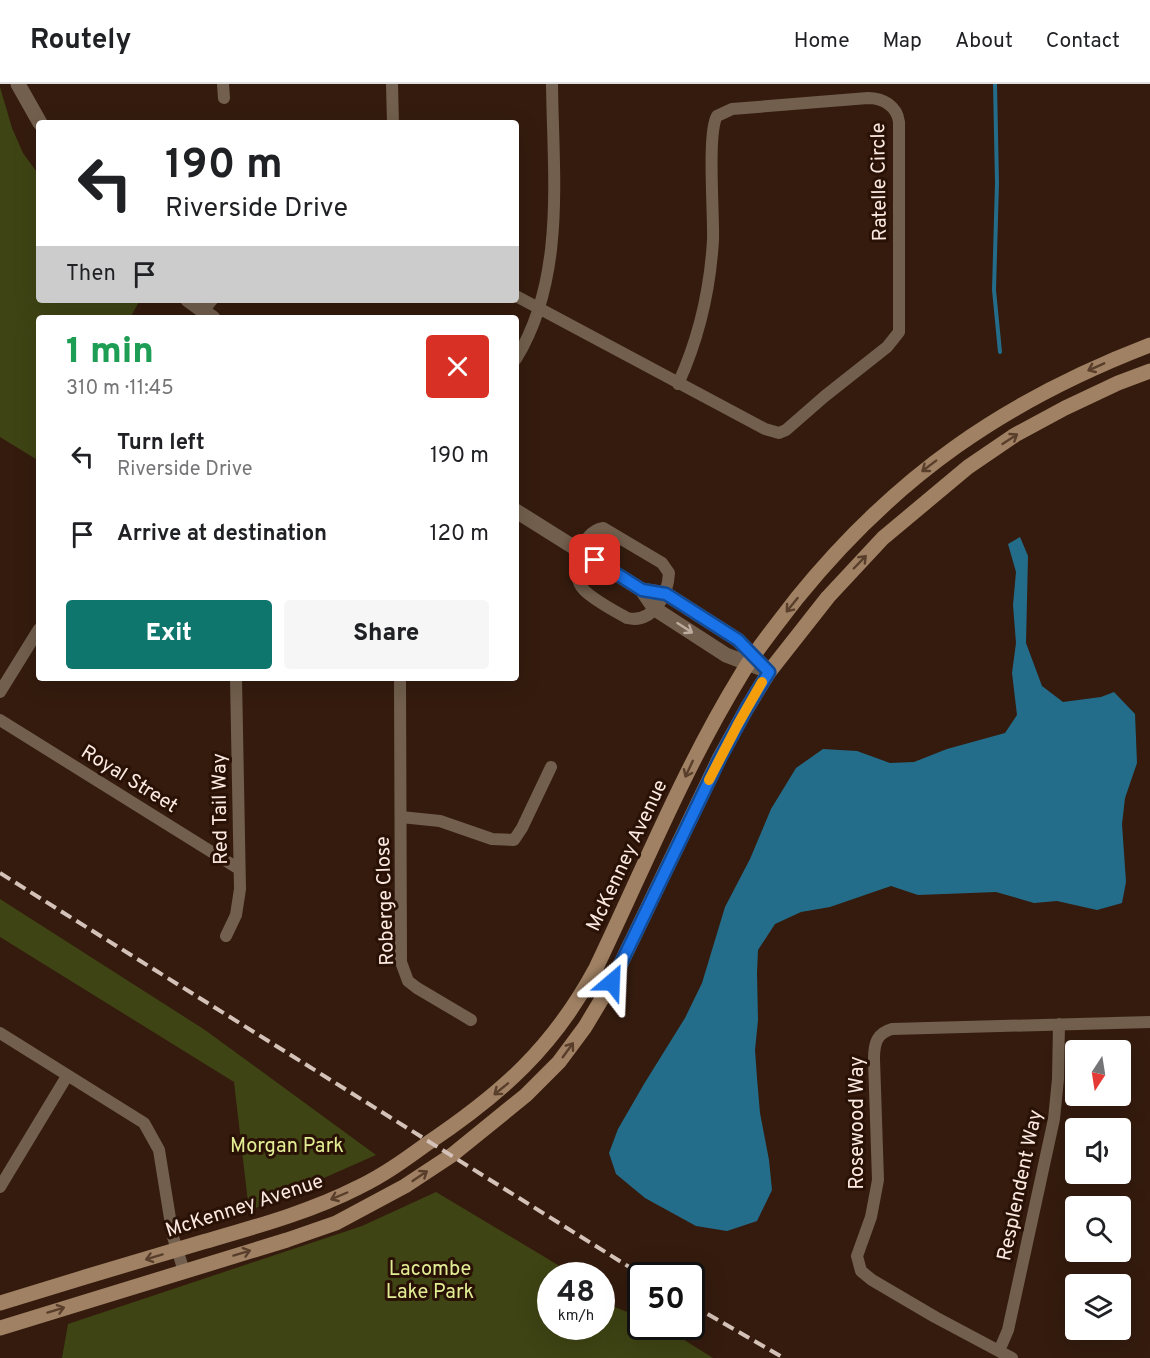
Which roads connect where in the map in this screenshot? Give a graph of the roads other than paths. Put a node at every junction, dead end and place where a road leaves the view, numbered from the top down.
1 (18, 84) edge
2 (223, 84) edge
3 (392, 84) edge
4 (552, 84) edge
5 (224, 98) dead end
6 (38, 120) edge
7 (393, 120) edge
8 (519, 298) edge
9 (194, 303) edge
10 (538, 308) junction
11 (209, 310) edge
12 (1150, 345) edge
13 (519, 353) edge
14 (1150, 371) edge
15 (678, 384) junction
16 (519, 513) edge
17 (579, 550) junction
18 (642, 590) junction
19 (666, 594) junction
20 (656, 609) junction
21 (36, 634) edge
22 (751, 660) junction
23 (769, 672) junction
24 (236, 681) edge
25 (400, 681) edge
26 (0, 692) edge
27 (0, 720) edge
28 (551, 767) dead end
29 (401, 817) junction
30 (239, 869) junction
31 (226, 936) dead end
32 (471, 1020) dead end
33 (1150, 1022) edge
34 (1059, 1024) junction
35 (0, 1033) edge
36 (67, 1076) junction
37 (0, 1187) edge
38 (176, 1250) junction
39 (184, 1271) junction
40 (0, 1303) edge
41 (0, 1328) edge
42 (999, 1351) junction
43 (1012, 1358) edge

1 - 6 street
2 - 5 street
3 - 7 street
4 - 10 street
8 - 10 street, Ratelle Circle
9 - 11 street
10 - 13 street
10 - 15 street, Ratelle Circle
12 -> 22 main road, McKenney Avenue
23 -> 14 main road
15 - 15 street, Ratelle Circle
16 - 17 street
17 - 18 street
17 - 19 street
17 - 20 street
18 - 19 street
18 - 20 street
19 - 20 street
19 - 22 street
20 -> 22 street
21 - 26 street
22 - 23 street
22 -> 38 main road, McKenney Avenue
39 -> 23 main road
24 - 30 street, Red Tail Way
25 - 29 street, Roberge Close
27 - 30 street, Royal Street
28 - 29 street, Roberge Close
29 - 32 street, Roberge Close
30 - 31 street, Red Tail Way
33 - 34 street, Rosewood Way
34 - 42 street, Resplendent Way
34 - 42 street, Rosewood Way
35 - 36 street
36 - 37 street
36 - 38 street
38 - 39 street
38 -> 40 main road, McKenney Avenue
41 -> 39 main road
42 - 43 street, Rosewood Way

